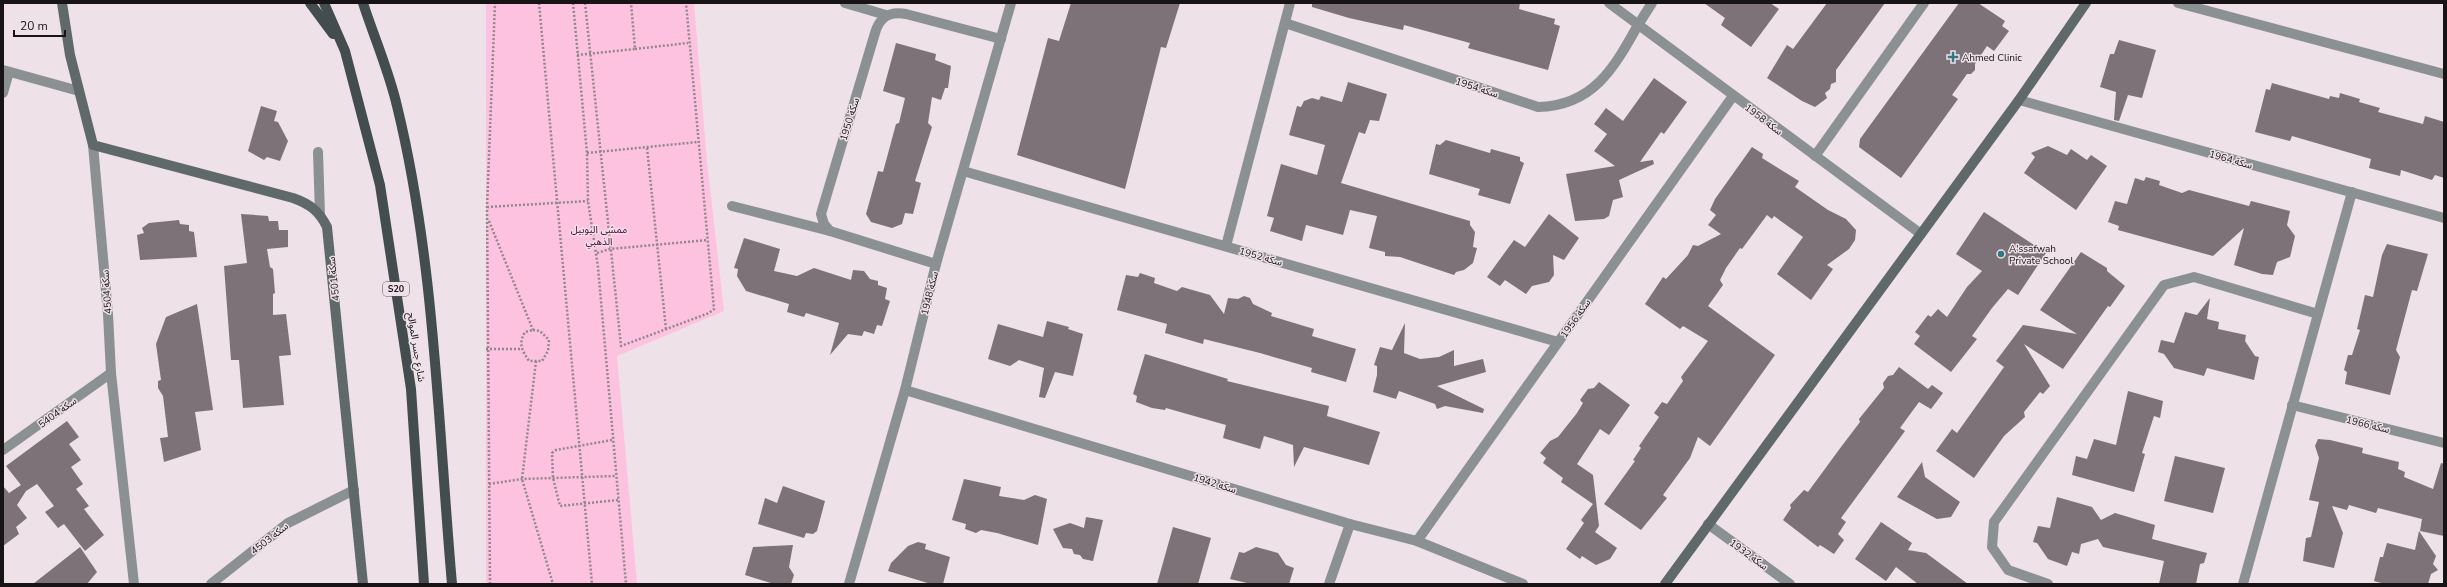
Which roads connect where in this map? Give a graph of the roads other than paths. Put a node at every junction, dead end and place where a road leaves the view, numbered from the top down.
1 (62, 3) edge
2 (310, 3) edge
3 (324, 3) edge
4 (363, 3) edge
5 (367, 3) edge
6 (845, 3) edge
7 (1011, 3) edge
8 (1290, 3) edge
9 (1609, 3) edge
10 (1652, 3) edge
11 (1924, 3) edge
12 (2086, 3) edge
13 (2178, 3) edge
14 (886, 15) junction
15 (1285, 23) junction
16 (1638, 25) junction
17 (1001, 40) junction
18 (345, 51) junction
19 (379, 52) junction
20 (6, 71) edge
21 (2444, 74) edge
22 (79, 91) junction
23 (3, 94) edge
24 (1733, 96) junction
25 (2019, 100) junction
26 (93, 145) junction
27 (318, 152) dead end
28 (1815, 156) junction
29 (963, 171) junction
30 (2352, 192) junction
31 (732, 206) dead end
32 (320, 214) junction
33 (2444, 218) edge
34 (830, 231) junction
35 (1921, 234) junction
36 (1226, 246) junction
37 (936, 264) junction
38 (2318, 314) junction
39 (1558, 342) junction
40 (111, 373) junction
41 (905, 390) junction
42 (2292, 405) junction
43 (2444, 443) edge
44 (3, 450) edge
45 (354, 490) junction
46 (1350, 524) junction
47 (1708, 524) junction
48 (1417, 541) junction
49 (134, 584) edge
50 (211, 584) edge
51 (363, 584) edge
52 (424, 584) edge
53 (452, 584) edge
54 (849, 584) edge
55 (1329, 584) edge
56 (1523, 584) edge
57 (1666, 584) edge
58 (1790, 584) edge
59 (2048, 584) edge
60 (2243, 584) edge

1 - 22 street, سكة 4504
2 - 18 main road
3 - 18 main road, شارع جسر الموالح / S20
4 - 19 main road, شارع جسر الموالح
5 - 19 main road
6 - 14 street
7 - 17 street, سكة 1948
8 - 15 street
9 - 16 street, سكة 1958
10 - 16 street, سكة 1954
11 - 28 street
12 - 25 street
13 - 21 street
14 - 17 street
14 - 34 street, سكة 1950
15 - 16 street, سكة 1954
15 - 36 street
16 - 24 street, سكة 1958
17 - 29 street, سكة 1948
18 - 52 main road, شارع جسر الموالح / S20
19 - 53 main road, شارع جسر الموالح
20 - 22 street
20 - 23 street
22 - 26 street, سكة 4504
24 - 28 street, سكة 1958
24 - 39 street, سكة 1956
25 - 30 street, سكة 1964
25 - 35 street
26 - 32 street, سكة 4501
26 - 40 street, سكة 4504
27 - 32 street
28 - 35 street, سكة 1958
29 - 36 street, سكة 1952
29 - 37 street, سكة 1948
30 - 33 street, سكة 1964
30 - 38 street
31 - 34 street
32 - 45 street, سكة 4501
34 - 37 street
35 - 47 street
36 - 39 street, سكة 1952
37 - 41 street, سكة 1948
38 - 42 street
38 - 59 street
39 - 48 street, سكة 1956
40 - 44 street, سكة 5404
40 - 49 street, سكة 4504
41 - 46 street, سكة 1942
41 - 54 street, سكة 1948
42 - 43 street, سكة 1966
42 - 60 street
45 - 50 street, سكة 4503
45 - 51 street, سكة 4501
46 - 48 street, سكة 1942
46 - 55 street
47 - 57 street
47 - 58 street, سكة 1932
48 - 56 street, سكة 1942

